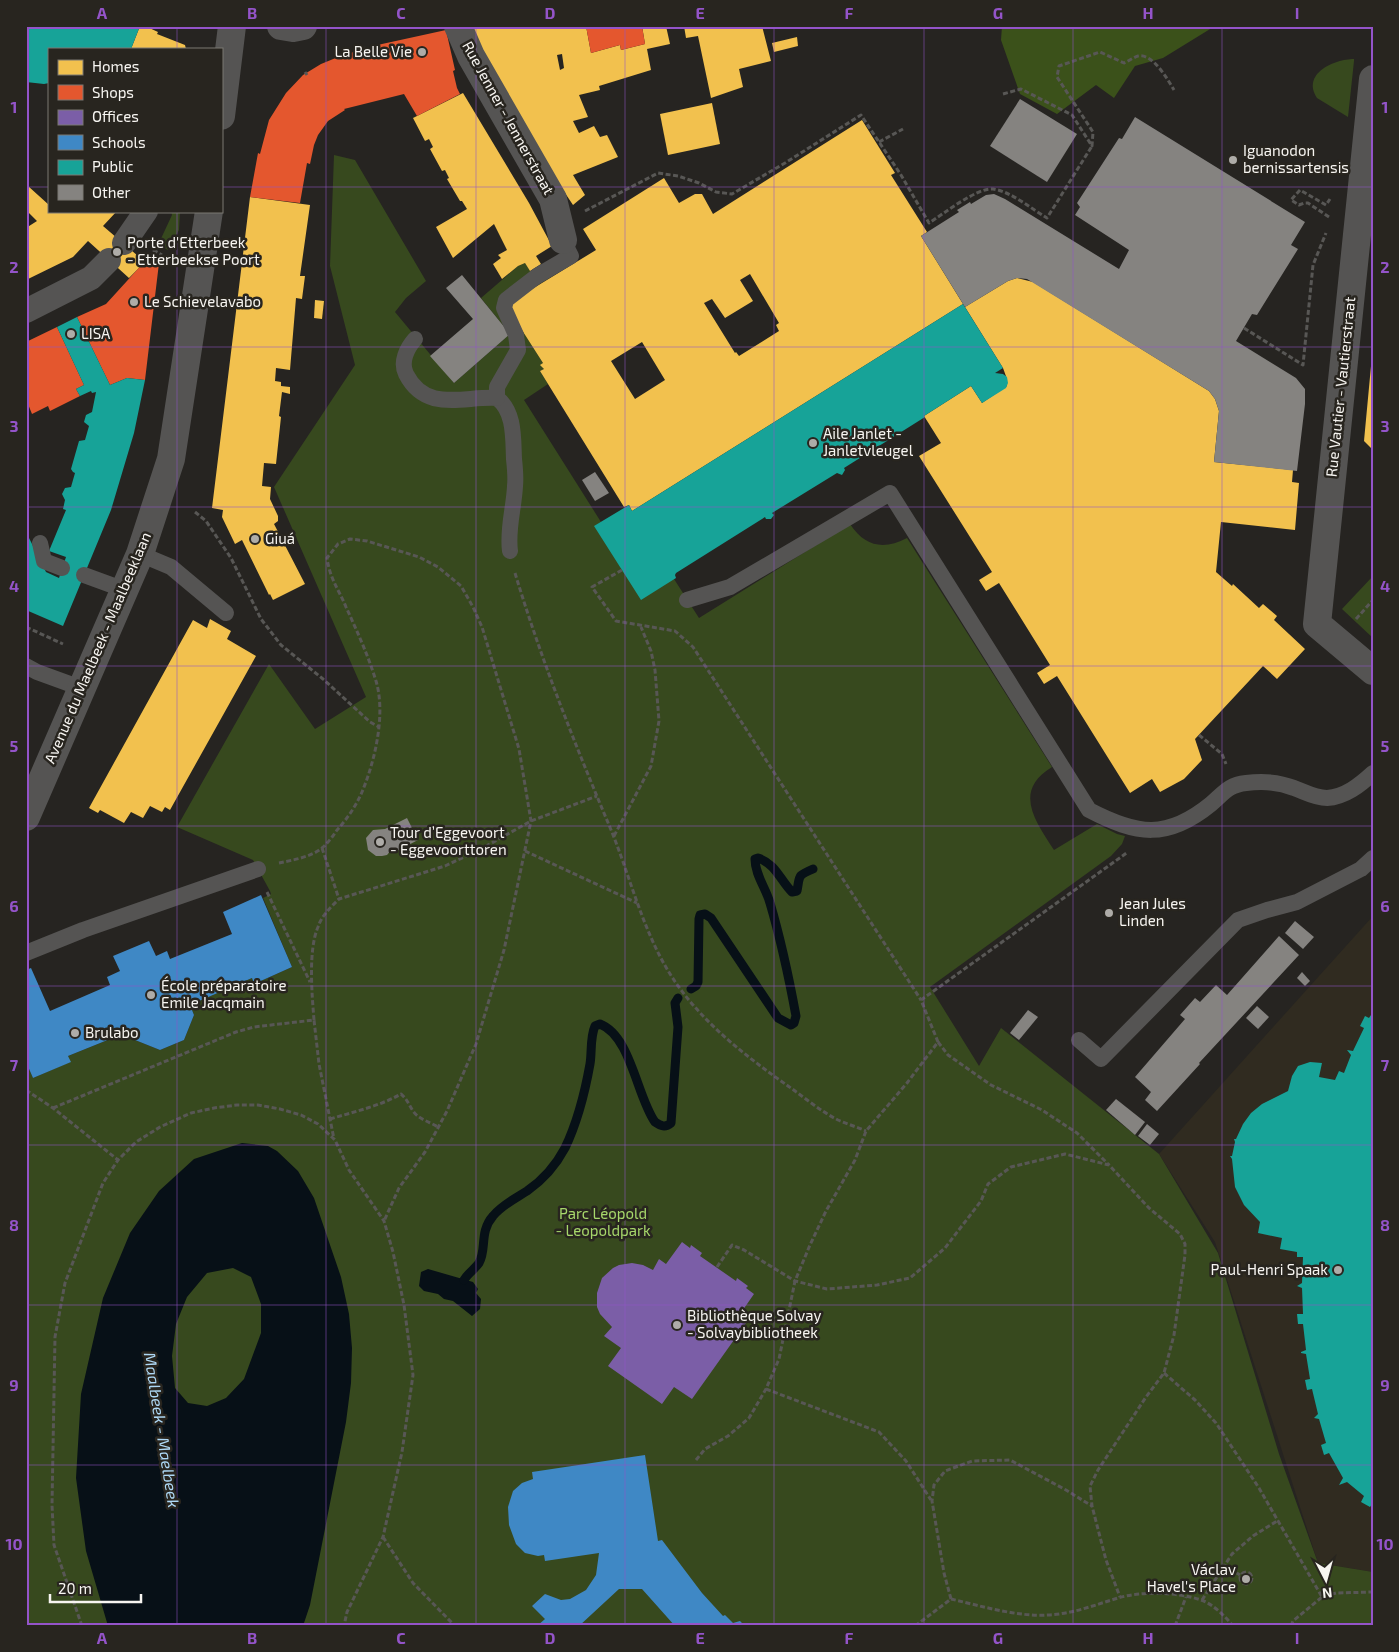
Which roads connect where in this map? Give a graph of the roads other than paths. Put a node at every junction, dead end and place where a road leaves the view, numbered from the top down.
1 (232, 26) edge
2 (281, 26) edge
3 (303, 26) edge
4 (458, 26) edge
5 (1373, 79) edge
6 (222, 108) edge
7 (145, 212) edge
8 (209, 212) edge
9 (561, 232) joint
10 (26, 310) edge
11 (415, 339) dead end
12 (497, 398) junction
13 (40, 543) dead end
14 (510, 551) road end
15 (140, 554) junction
16 (62, 568) dead end
17 (84, 575) dead end
18 (125, 590) junction
19 (687, 600) dead end
20 (226, 613) dead end
21 (26, 666) edge
22 (1373, 671) edge
23 (81, 688) junction
24 (1373, 773) edge
25 (26, 817) edge
26 (1373, 858) edge
27 (258, 869) road end
28 (26, 953) edge
29 (1079, 1040) dead end

1 - 6 street
2 - 3 street
4 - 9 street, Rue Jenner - Jennerstraat
5 - 22 street, Rue Vautier - Vautierstraat
7 - 10 street
8 - 15 street, Avenue du Maelbeek - Maalbeeklaan
9 - 12 lane
11 - 12 lane
12 - 14 lane
13 - 16 lane
15 - 18 street, Avenue du Maelbeek - Maalbeeklaan
15 - 20 lane
17 - 18 lane
18 - 23 street, Avenue du Maelbeek - Maalbeeklaan
19 - 24 lane
21 - 23 lane
23 - 25 street, Avenue du Maelbeek - Maalbeeklaan
26 - 29 lane
27 - 28 lane

